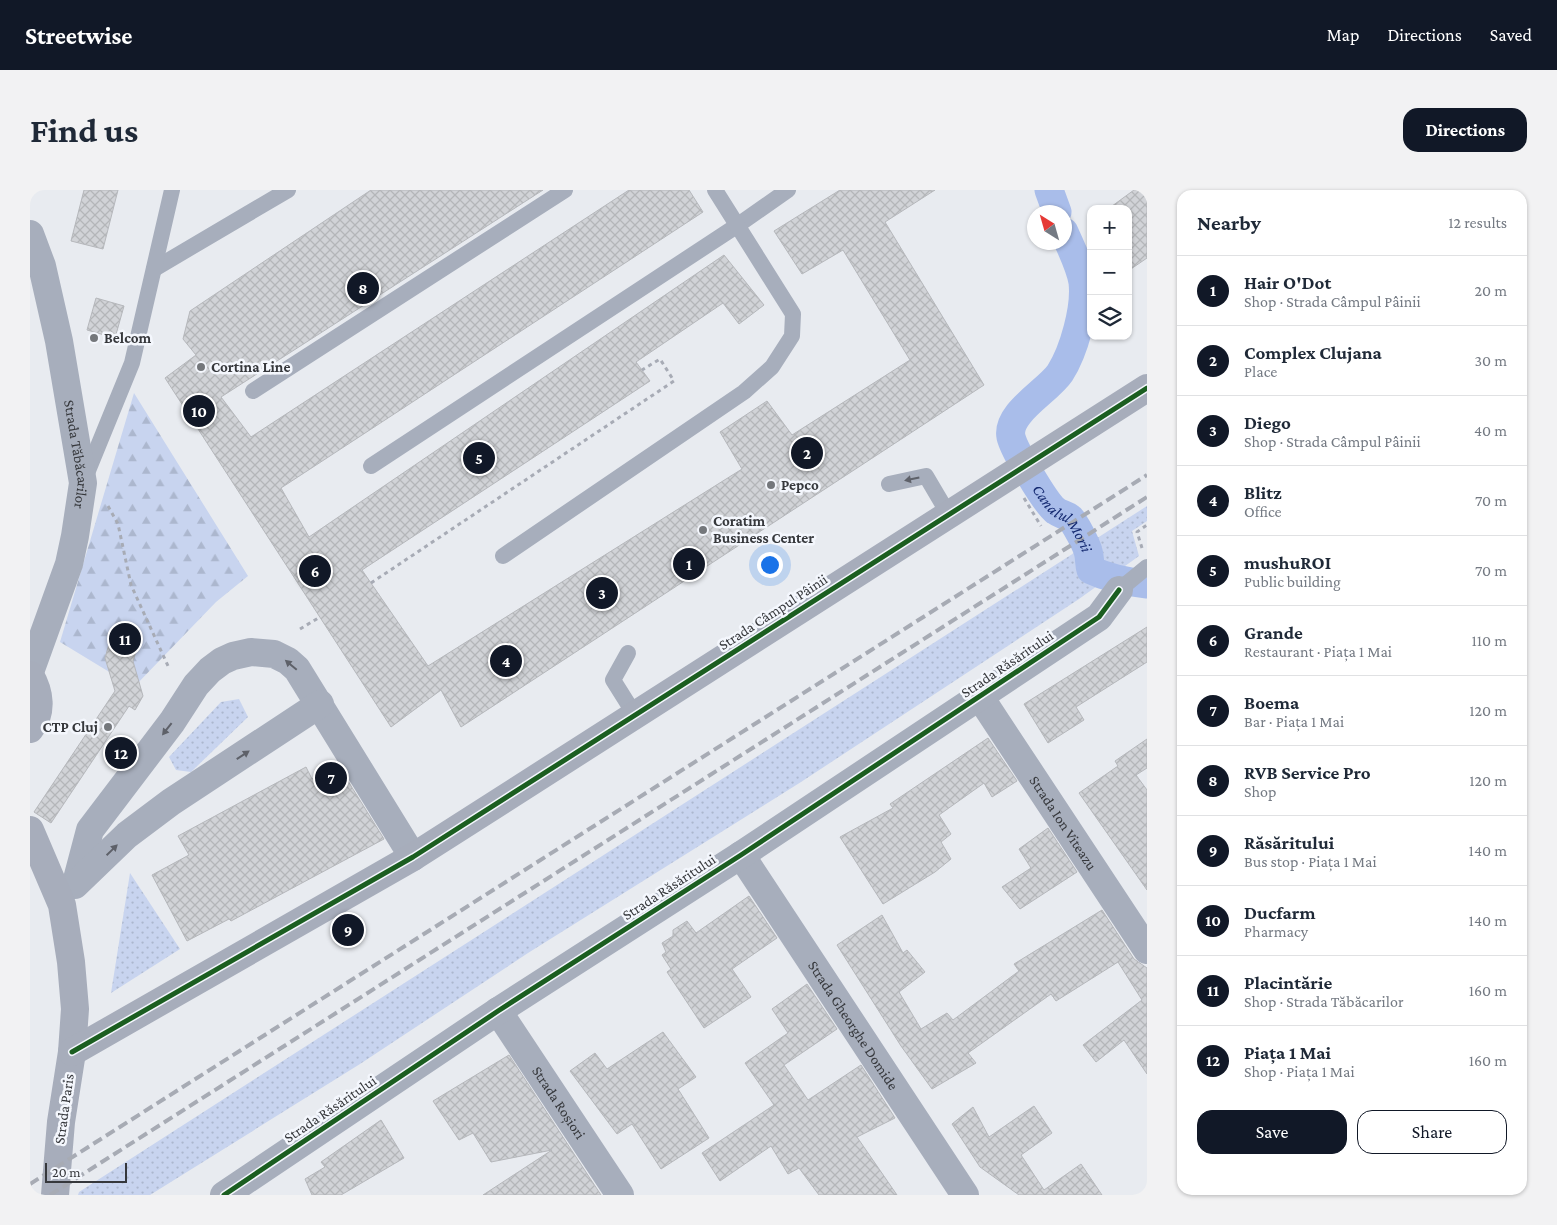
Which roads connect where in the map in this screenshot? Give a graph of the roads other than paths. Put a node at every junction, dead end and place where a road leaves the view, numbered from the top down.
1 (172, 190) edge
2 (288, 190) edge
3 (565, 190) edge
4 (715, 190) edge
5 (788, 190) edge
6 (738, 226) junction
7 (30, 234) edge
8 (154, 269) junction
9 (1147, 388) edge
10 (253, 391) dead end
11 (371, 466) dead end
12 (86, 476) junction
13 (889, 484) dead end
14 (949, 515) junction
15 (502, 556) dead end
16 (1146, 561) edge
17 (1119, 590) joint
18 (628, 653) dead end
19 (30, 674) edge
20 (980, 697) junction
21 (320, 704) junction
22 (635, 716) junction
23 (30, 729) edge
24 (30, 830) edge
25 (741, 855) junction
26 (413, 857) junction
27 (69, 894) junction
28 (1147, 950) edge
29 (498, 1011) junction
30 (72, 1052) junction
31 (249, 1188) edge
32 (55, 1195) edge
33 (224, 1195) edge
34 (620, 1195) edge
35 (966, 1195) edge

1 - 8 lane
2 - 8 lane
3 - 10 lane
4 - 6 lane
5 - 6 lane
6 - 11 lane
6 - 15 lane
7 - 12 street, Strada Tăbăcarilor
8 - 12 lane
9 - 14 street, Strada Câmpul Pâinii
12 - 19 street, Strada Tăbăcarilor
14 -> 13 lane
14 - 22 street, Strada Câmpul Pâinii
16 - 17 lane
17 - 20 street, Strada Răsăritului
18 - 22 lane
19 - 23 street
20 - 25 street, Strada Răsăritului
20 - 28 street, Strada Ion Viteazu
21 - 26 street
27 -> 21 street
21 -> 27 street
22 - 26 street, Strada Câmpul Pâinii
24 - 27 street, Strada Paris
25 - 29 street, Strada Răsăritului
25 - 35 street, Strada Gheorghe Domide
26 - 30 street, Strada Câmpul Pâinii
27 - 30 street, Strada Paris
29 - 31 street, Strada Răsăritului
29 - 34 street, Strada Roșiori
30 - 32 street, Strada Paris
31 - 33 street, Strada Răsăritului

